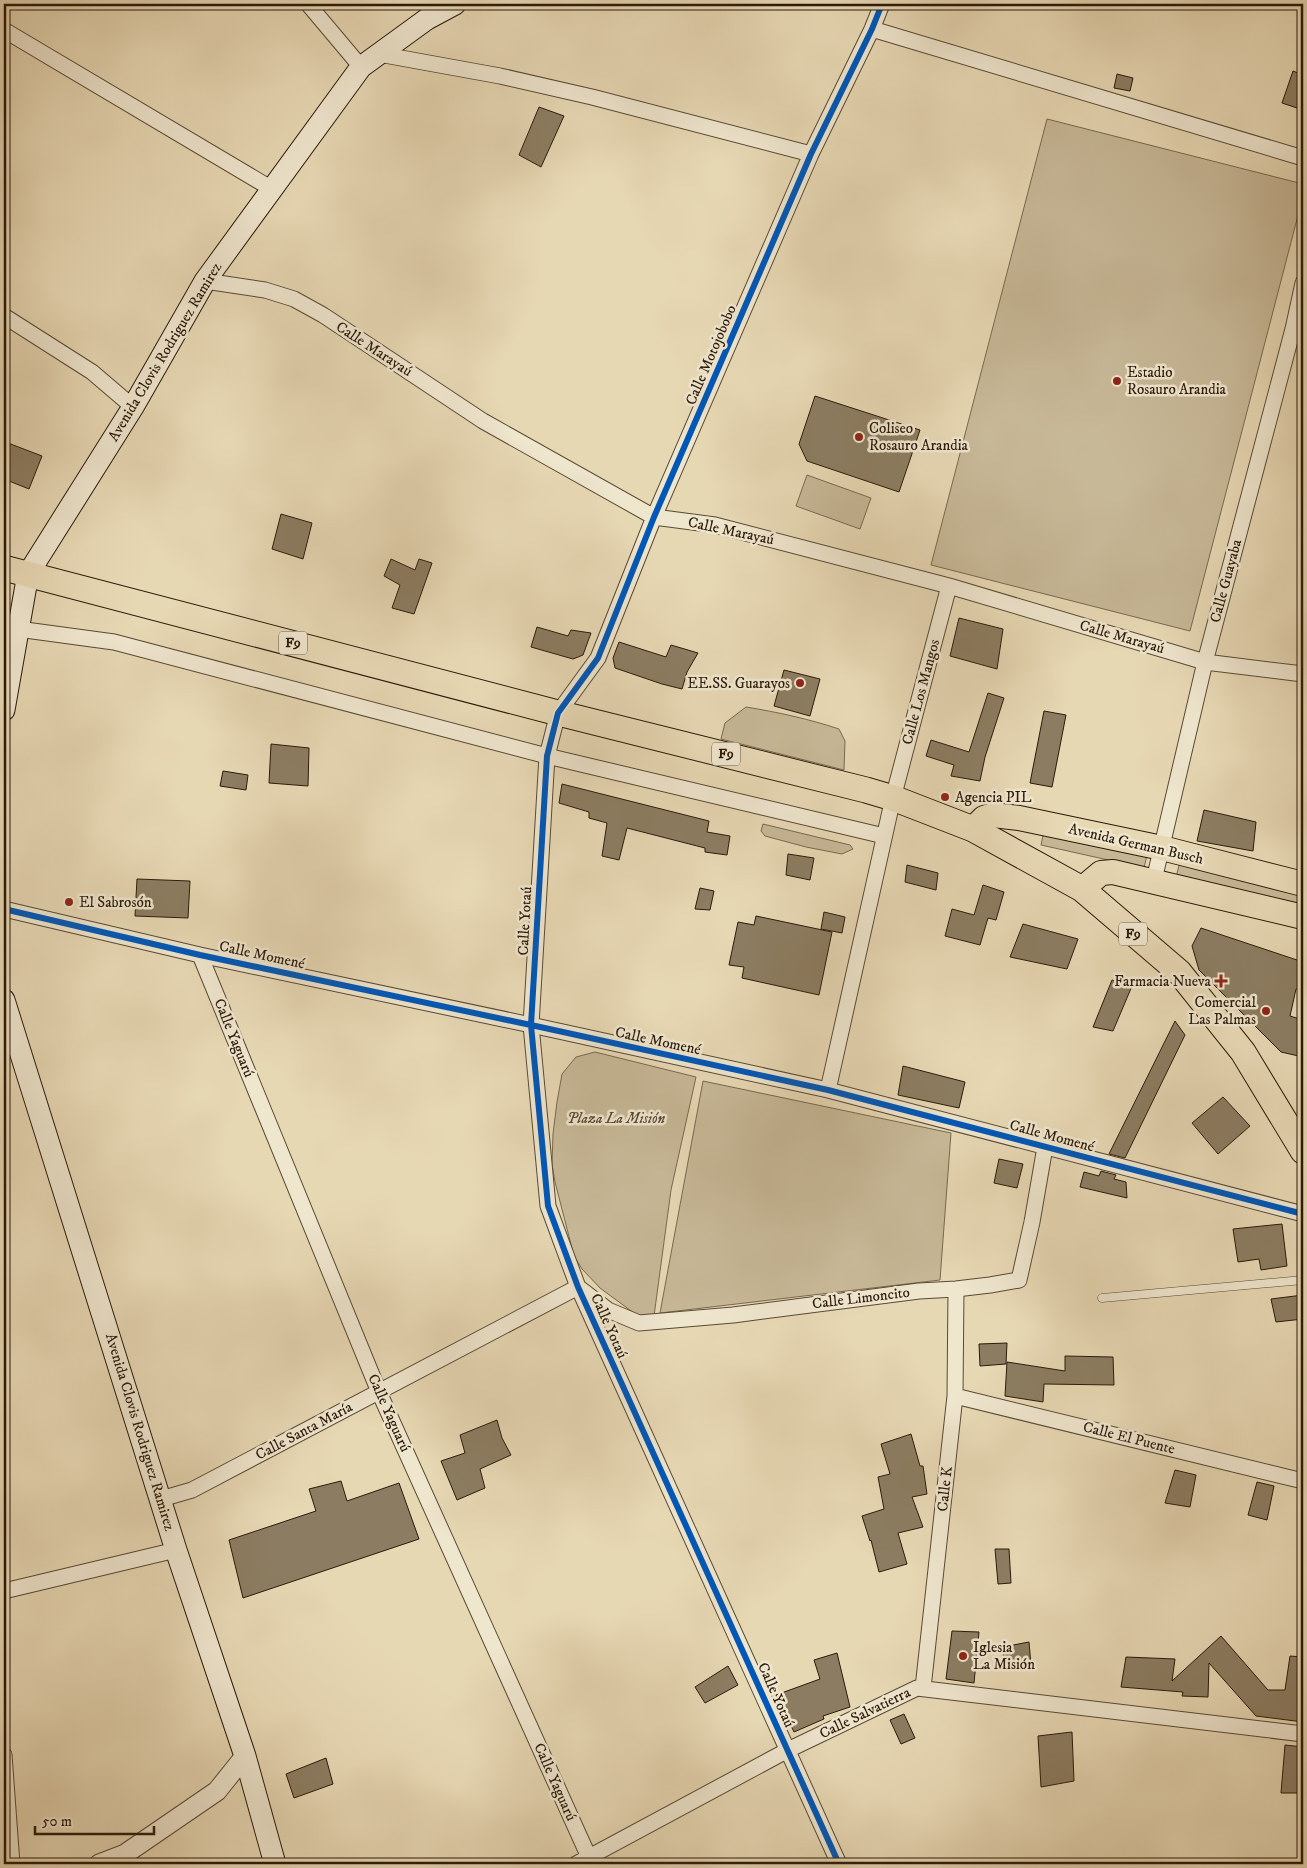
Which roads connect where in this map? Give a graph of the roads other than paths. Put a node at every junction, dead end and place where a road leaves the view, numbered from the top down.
1 (308, 4) edge
2 (455, 4) edge
3 (882, 4) edge
4 (872, 29) junction
5 (4, 30) edge
6 (378, 54) junction
7 (361, 67) junction
8 (811, 154) junction
9 (1303, 158) edge
10 (272, 189) junction
11 (205, 281) junction
12 (1303, 283) edge
13 (4, 316) edge
14 (1298, 330) edge
15 (133, 407) junction
16 (654, 517) junction
17 (4, 568) edge
18 (28, 574) junction
19 (948, 586) junction
20 (18, 629) junction
21 (1205, 662) junction
22 (1303, 674) edge
23 (4, 710) edge
24 (558, 713) junction
25 (547, 756) junction
26 (893, 798) junction
27 (973, 829) junction
28 (884, 836) junction
29 (1162, 848) junction
30 (1154, 880) junction
31 (1303, 884) edge
32 (1082, 889) junction
33 (4, 909) edge
34 (1303, 917) edge
35 (200, 955) junction
36 (4, 1000) edge
37 (531, 1025) junction
38 (828, 1090) junction
39 (1045, 1147) junction
40 (1303, 1151) edge
41 (1303, 1214) edge
42 (1303, 1280) edge
43 (578, 1287) junction
44 (956, 1290) junction
45 (1102, 1298) dead end
46 (379, 1392) junction
47 (955, 1396) junction
48 (1303, 1480) edge
49 (161, 1499) junction
50 (176, 1550) junction
51 (4, 1591) edge
52 (923, 1688) junction
53 (1303, 1734) edge
54 (788, 1750) junction
55 (4, 1755) edge
56 (245, 1756) junction
57 (126, 1859) edge
58 (586, 1862) edge
59 (12, 1864) edge
60 (99, 1864) edge
61 (274, 1864) edge
62 (839, 1864) edge

1 - 7 street
2 - 6 main road, Avenida Clovis Rodriguez Ramirez
3 - 4 street, Calle Motojobobo
4 - 8 street, Calle Motojobobo
4 - 9 street
5 - 10 street
6 - 7 main road, Avenida Clovis Rodriguez Ramirez
6 - 8 street
7 - 10 main road, Avenida Clovis Rodriguez Ramirez
8 - 16 street, Calle Motojobobo
10 - 11 main road, Avenida Clovis Rodriguez Ramirez
11 - 15 main road, Avenida Clovis Rodriguez Ramirez
11 - 16 street, Calle Marayaú
12 - 14 street, Calle Guayaba
13 - 15 street
14 - 21 street, Calle Guayaba
15 - 18 main road, Avenida Clovis Rodriguez Ramirez
16 - 19 street, Calle Marayaú
16 - 24 street, Calle Motojobobo
17 - 18 highway, F9
18 - 20 main road, Avenida Clovis Rodriguez Ramirez
18 - 24 highway, F9
19 - 21 street, Calle Marayaú
19 - 26 street, Calle Los Mangos
20 - 23 main road, Avenida Clovis Rodriguez Ramirez
20 - 25 street
21 - 22 street, Calle Marayaú
21 - 29 street, Calle Guayaba
24 - 25 street, Calle Yotaú
24 - 26 highway, F9
25 - 28 street
25 - 37 street, Calle Yotaú
26 - 27 highway, F9
26 - 28 street, Calle Los Mangos
27 - 29 main road, Avenida German Busch
27 - 32 highway, F9
28 - 38 street, Calle Los Mangos
29 - 30 street, Calle Guayaba
29 - 31 main road, Avenida German Busch
30 - 32 main road, Avenida German Busch
30 - 34 main road, Avenida German Busch
32 - 40 highway, F9
33 - 35 street, Calle Momené
35 - 37 street, Calle Momené
35 - 46 street, Calle Yaguarú
36 - 49 main road, Avenida Clovis Rodriguez Ramirez
37 - 38 street, Calle Momené
37 - 43 street, Calle Yotaú
38 - 39 street, Calle Momené
39 - 41 street, Calle Momené
39 - 44 street, Calle Limoncito
42 - 45 lane
43 - 44 street, Calle Limoncito
43 - 46 street, Calle Santa María
43 - 54 street, Calle Yotaú
44 - 47 street, Calle K
46 - 49 street, Calle Santa María
46 - 58 street, Calle Yaguarú
47 - 48 street, Calle El Puente
47 - 52 street, Calle K
49 - 50 main road, Avenida Clovis Rodriguez Ramirez
50 - 51 street
50 - 56 main road, Avenida Clovis Rodriguez Ramirez
52 - 53 street, Calle Salvatierra
52 - 54 street, Calle Salvatierra
54 - 58 street, Calle Salvatierra
54 - 62 street, Calle Yotaú
55 - 59 street
56 - 57 street
56 - 61 main road, Avenida Clovis Rodriguez Ramirez
57 - 60 street

